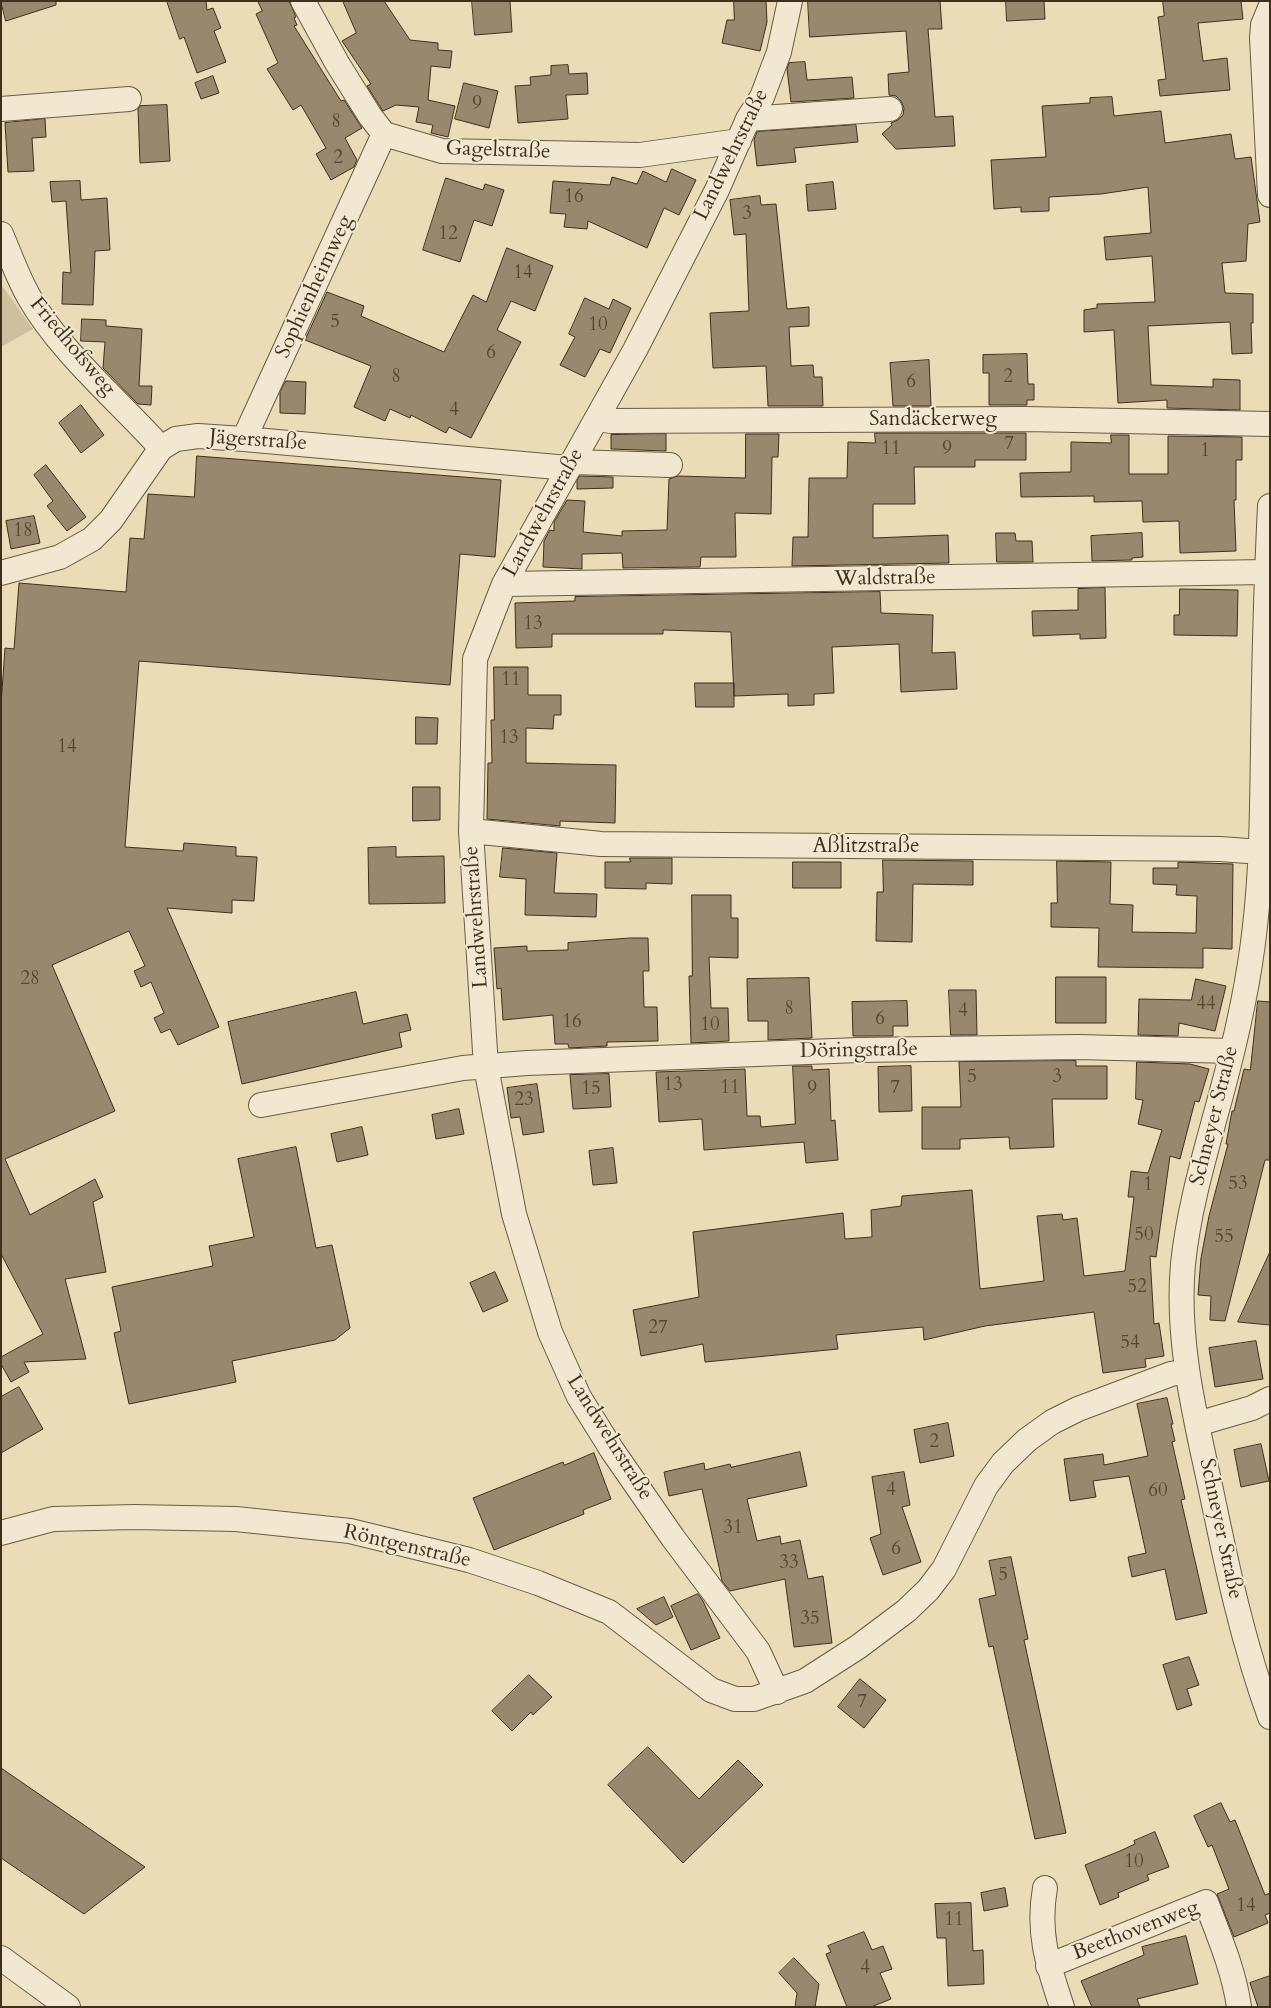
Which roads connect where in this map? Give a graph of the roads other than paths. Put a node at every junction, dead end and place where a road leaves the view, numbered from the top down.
1 (303, 1) edge
2 (790, 1) edge
3 (1270, 8) edge
4 (129, 99) dead end
5 (1, 109) edge
6 (890, 109) dead end
7 (748, 119) junction
8 (384, 134) junction
9 (739, 141) junction
10 (1270, 195) edge
11 (1, 234) edge
12 (597, 420) junction
13 (1270, 424) edge
14 (244, 439) junction
15 (161, 448) junction
16 (570, 465) junction
17 (670, 465) dead end
18 (1270, 506) edge
19 (1266, 572) junction
20 (1, 573) edge
21 (504, 584) junction
22 (471, 831) junction
23 (1261, 852) junction
24 (1232, 1051) junction
25 (486, 1067) junction
26 (261, 1105) dead end
27 (1187, 1371) junction
28 (1270, 1399) edge
29 (1197, 1424) junction
30 (1, 1533) edge
31 (777, 1692) junction
32 (1269, 1711) edge
33 (1045, 1888) dead end
34 (1, 1958) edge
35 (1048, 1966) junction
36 (68, 2007) edge
37 (1062, 2007) edge
38 (1239, 2007) edge

1 - 8 street
2 - 7 street, Landwehrstraße
3 - 10 street
4 - 5 street
6 - 7 street
7 - 9 street, Landwehrstraße
8 - 9 street, Gagelstraße
8 - 14 street, Sophienheimweg
9 - 12 street, Landwehrstraße
11 - 15 street, Friedhofsweg
12 - 13 street, Sandäckerweg
12 - 16 street, Landwehrstraße
14 - 15 street, Jägerstraße
14 - 16 street, Jägerstraße
15 - 20 street
16 - 17 street
16 - 21 street, Landwehrstraße
18 - 19 street, Schneyer Straße
19 - 21 street, Waldstraße
19 - 23 street, Schneyer Straße
21 - 22 street, Landwehrstraße
22 - 23 street, Aßlitzstraße
22 - 25 street, Landwehrstraße
23 - 24 street, Schneyer Straße
24 - 25 street, Döringstraße
24 - 27 street, Schneyer Straße
25 - 26 street
25 - 31 street, Landwehrstraße
27 - 29 street, Schneyer Straße
27 - 31 street, Röntgenstraße
28 - 29 street
29 - 32 street, Schneyer Straße
30 - 31 street, Röntgenstraße
33 - 35 street
34 - 36 street
35 - 37 street
35 - 38 street, Beethovenweg

